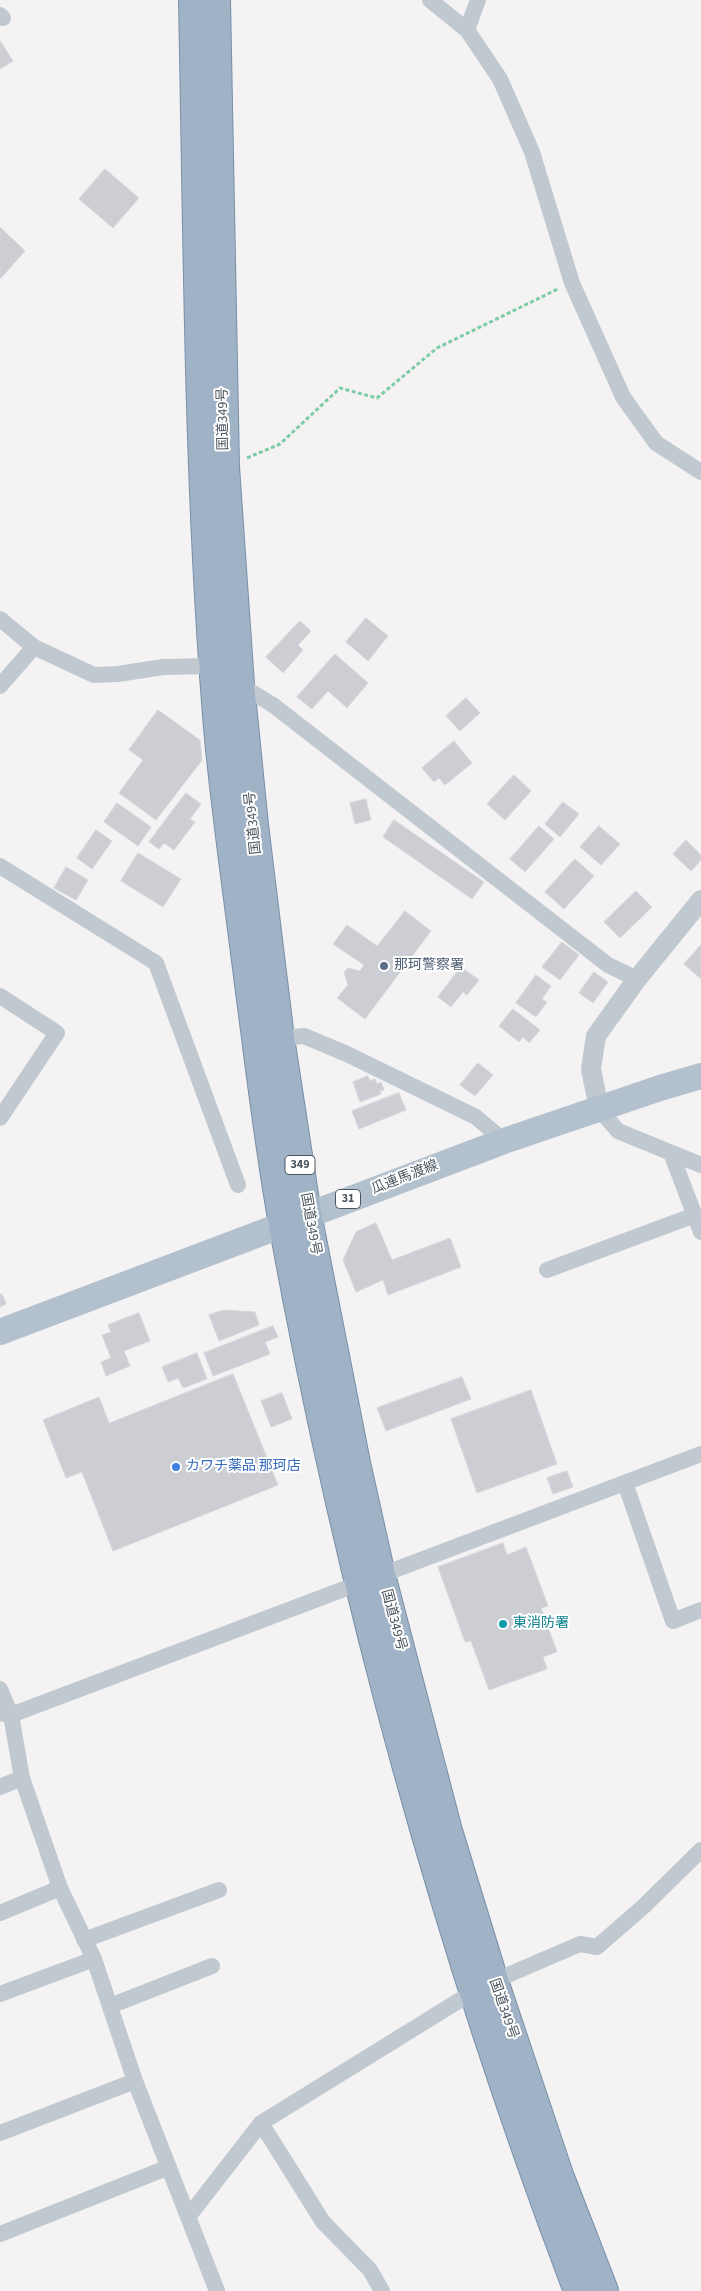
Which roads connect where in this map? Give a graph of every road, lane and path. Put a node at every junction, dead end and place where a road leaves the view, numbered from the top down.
1 (193, 0) edge
2 (216, 0) edge
3 (430, 0) edge
4 (478, 0) edge
5 (467, 30) junction
6 (572, 283) junction
7 (225, 468) junction
8 (701, 472) edge
9 (0, 619) edge
10 (34, 647) junction
11 (214, 666) junction
12 (240, 685) junction
13 (0, 686) edge
14 (0, 866) edge
15 (701, 900) edge
16 (637, 979) junction
17 (0, 996) edge
18 (280, 1038) junction
19 (701, 1076) edge
20 (599, 1109) junction
21 (0, 1118) edge
22 (504, 1140) junction
23 (672, 1153) junction
24 (701, 1165) edge
25 (238, 1185) dead end
26 (695, 1215) junction
27 (295, 1219) junction
28 (701, 1232) edge
29 (547, 1270) dead end
30 (0, 1332) edge
31 (701, 1454) edge
32 (625, 1483) junction
33 (369, 1579) junction
34 (701, 1610) edge
35 (0, 1689) edge
36 (5, 1714) edge
37 (22, 1778) junction
38 (0, 1787) edge
39 (701, 1850) edge
40 (60, 1888) junction
41 (219, 1890) dead end
42 (0, 1913) edge
43 (84, 1940) junction
44 (94, 1959) junction
45 (212, 1966) dead end
46 (483, 1987) junction
47 (0, 1994) edge
48 (110, 2006) junction
49 (135, 2081) junction
50 (261, 2123) junction
51 (0, 2133) edge
52 (169, 2167) junction
53 (188, 2217) junction
54 (0, 2234) edge
55 (217, 2291) edge
56 (382, 2291) edge
57 (578, 2291) edge
58 (604, 2291) edge

1 - 11 highway, 国道349号 / 349
2 - 7 highway, 国道349号 / 349
3 - 5 street
4 - 5 street
5 - 6 street
6 - 7 path
6 - 8 street
7 - 12 highway, 国道349号 / 349
9 - 10 street
10 - 11 street
10 - 13 street
11 - 12 street
11 - 27 highway, 国道349号 / 349
12 - 16 street
12 - 18 highway, 国道349号 / 349
14 - 25 street
15 - 16 street
16 - 20 street
17 - 21 street
18 - 22 street
18 - 27 highway, 国道349号 / 349
19 - 20 main road, 瓜連馬渡線 / 31
20 - 22 main road, 瓜連馬渡線 / 31
20 - 23 street
22 - 27 main road, 瓜連馬渡線 / 31
23 - 24 street
23 - 26 street
26 - 28 street
26 - 29 street
27 - 30 main road, 瓜連馬渡線 / 31
27 - 33 highway, 国道349号 / 349
31 - 32 street
32 - 33 street
32 - 34 street
33 - 36 street
33 - 46 highway, 国道349号 / 349
35 - 36 street
36 - 37 street
37 - 38 street
37 - 40 street
39 - 46 street
40 - 42 street
40 - 43 street
41 - 43 street
43 - 44 street
44 - 47 street
44 - 48 street
45 - 48 street
46 - 50 street
46 - 57 highway, 国道349号 / 349
46 - 58 highway, 国道349号 / 349
48 - 49 street
49 - 51 street
49 - 52 street
50 - 53 street
50 - 56 street
52 - 53 street
52 - 54 street
53 - 55 street

